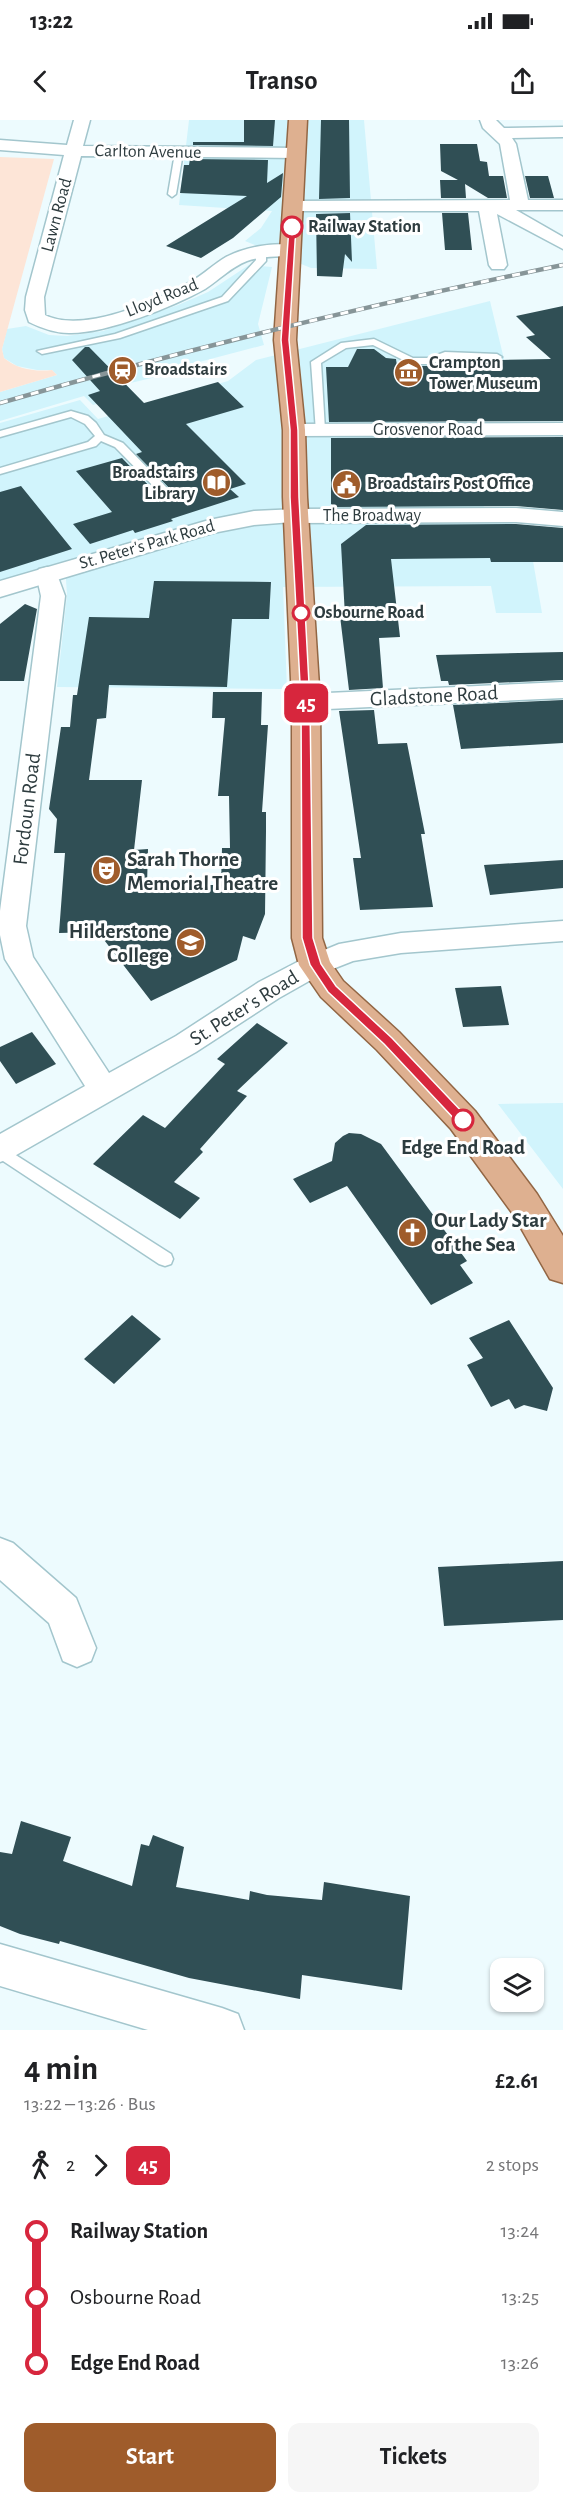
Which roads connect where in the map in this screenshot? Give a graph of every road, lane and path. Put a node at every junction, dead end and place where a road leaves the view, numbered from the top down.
1 (82, 120) edge
2 (298, 120) edge
3 (488, 120) edge
4 (563, 132) edge
5 (500, 133) junction
6 (0, 145) edge
7 (75, 151) junction
8 (179, 153) junction
9 (297, 153) junction
10 (172, 194) dead end
11 (491, 205) junction
12 (520, 205) junction
13 (563, 205) edge
14 (293, 206) junction
15 (563, 244) edge
16 (291, 250) junction
17 (261, 252) junction
18 (498, 265) dead end
19 (34, 310) joint
20 (42, 351) dead end
21 (497, 357) dead end
22 (563, 429) edge
23 (294, 430) junction
24 (320, 430) junction
25 (0, 434) edge
26 (100, 437) junction
27 (0, 471) edge
28 (164, 491) dead end
29 (297, 516) junction
30 (563, 519) edge
31 (47, 574) junction
32 (0, 589) edge
33 (563, 690) edge
34 (306, 702) junction
35 (563, 931) edge
36 (315, 965) junction
37 (104, 1091) junction
38 (0, 1150) edge
39 (165, 1259) dead end
40 (563, 1268) edge
41 (0, 1556) edge
42 (77, 1648) dead end
43 (0, 1965) edge
44 (222, 2030) edge

1 - 7 street, Lawn Road
2 - 9 main road, The Broadway
3 - 5 street
4 - 5 street
5 - 12 street
6 - 7 street, Carlton Avenue
7 - 8 street, Carlton Avenue
7 - 19 street, Lawn Road
8 - 9 street, Carlton Avenue
8 - 10 lane
9 - 14 main road, The Broadway
11 - 12 street
11 - 14 street
11 - 15 street
11 - 18 street
12 - 13 street
14 - 16 main road, The Broadway
16 - 17 street, Lloyd Road
16 - 23 main road, The Broadway
17 - 19 street, Lloyd Road
17 - 20 lane
21 - 24 lane
22 - 24 street, Grosvenor Road
23 - 24 street, Grosvenor Road
23 - 29 main road, The Broadway
25 - 26 lane
26 - 27 lane
26 - 28 lane
29 - 30 street, The Broadway
29 - 31 main road, St. Peter's Park Road
29 - 34 main road, St. Peter's Road
31 - 32 main road, St. Peter's Park Road
31 - 37 street, Fordoun Road
33 - 34 street, Gladstone Road
34 - 36 main road, St. Peter's Road
35 - 36 street
36 - 37 street, St. Peter's Road
36 - 40 main road
37 - 38 street, St. Peter's Road
38 - 39 lane
41 - 42 street
43 - 44 street

